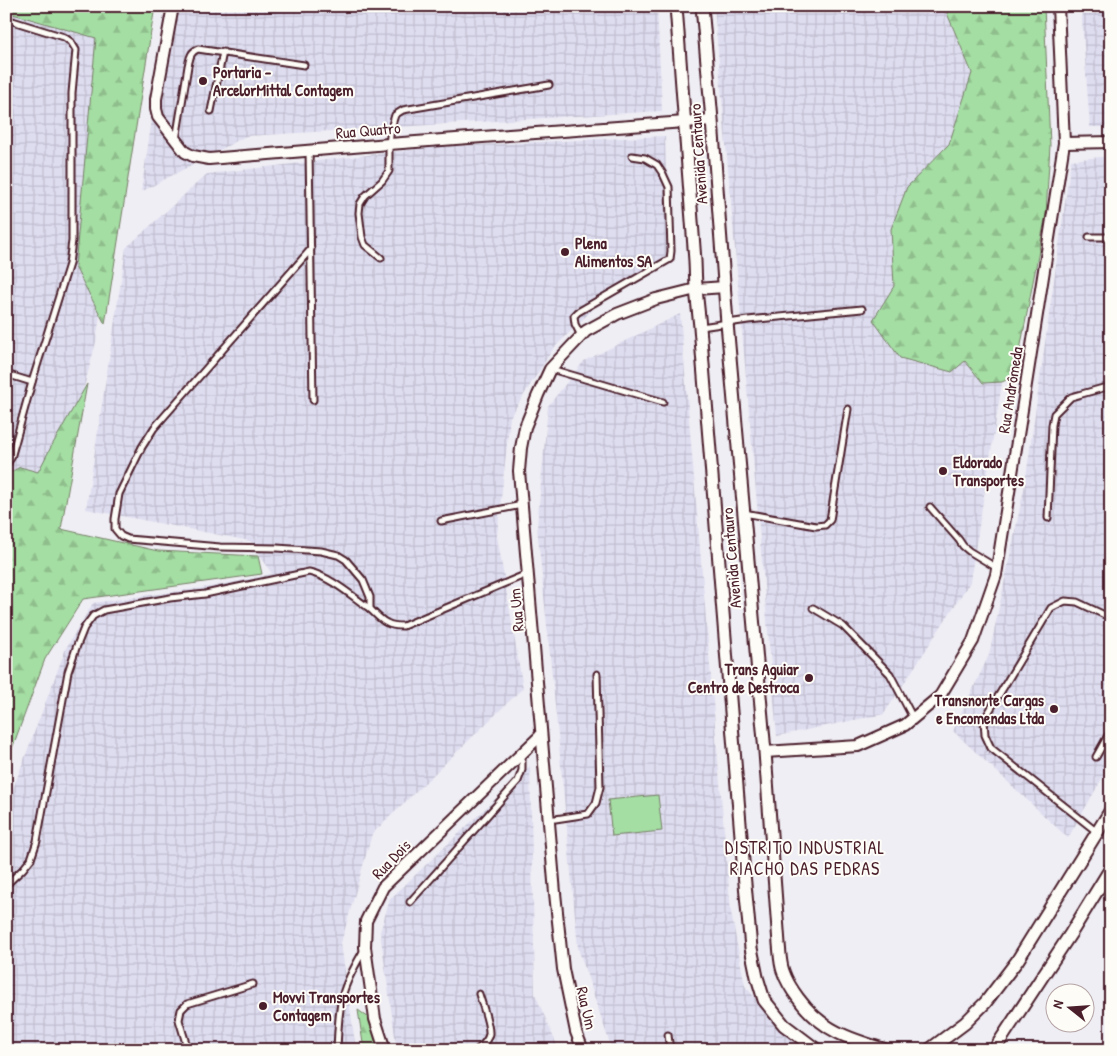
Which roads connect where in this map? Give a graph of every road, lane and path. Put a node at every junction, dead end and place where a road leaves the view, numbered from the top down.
1 (173, 6) edge
2 (676, 6) edge
3 (702, 6) edge
4 (1058, 6) edge
5 (6, 19) edge
6 (223, 52) junction
7 (304, 65) dead end
8 (549, 85) dead end
9 (211, 111) dead end
10 (712, 120) junction
11 (684, 122) junction
12 (176, 140) junction
13 (1111, 142) edge
14 (1064, 143) junction
15 (389, 144) junction
16 (309, 150) junction
17 (632, 156) dead end
18 (1088, 237) dead end
19 (1111, 237) edge
20 (311, 249) junction
21 (381, 258) dead end
22 (724, 287) junction
23 (696, 289) junction
24 (862, 309) dead end
25 (727, 323) junction
26 (700, 327) junction
27 (581, 337) junction
28 (550, 369) junction
29 (6, 374) edge
30 (32, 382) junction
31 (1111, 388) edge
32 (313, 400) dead end
33 (663, 402) dead end
34 (848, 409) dead end
35 (6, 465) edge
36 (522, 505) junction
37 (930, 507) dead end
38 (744, 513) junction
39 (1048, 518) dead end
40 (441, 521) dead end
41 (998, 568) junction
42 (528, 574) junction
43 (813, 608) dead end
44 (370, 609) junction
45 (1111, 618) edge
46 (597, 674) dead end
47 (914, 718) junction
48 (1111, 730) edge
49 (541, 735) junction
50 (765, 752) junction
51 (522, 753) junction
52 (1096, 757) dead end
53 (1111, 810) edge
54 (548, 820) junction
55 (1098, 833) junction
56 (1111, 868) edge
57 (6, 886) edge
58 (410, 902) dead end
59 (365, 947) junction
60 (253, 984) dead end
61 (479, 994) dead end
62 (668, 1035) dead end
63 (188, 1050) edge
64 (337, 1050) edge
65 (385, 1050) edge
66 (477, 1050) edge
67 (583, 1050) edge
68 (670, 1050) edge
69 (817, 1050) edge
70 (886, 1050) edge
71 (929, 1050) edge
72 (994, 1050) edge

1 - 12 street, Rua Quatro
2 - 11 street, Avenida Centauro
3 - 10 street, Avenida Centauro
4 - 14 street, Rua Andrômeda
5 - 30 lane
6 - 7 lane
6 - 9 lane
6 - 12 lane
8 - 15 lane
10 - 11 street, Rua Quatro
10 - 22 street, Avenida Centauro
11 - 15 street, Rua Quatro
11 - 23 street, Avenida Centauro
12 - 16 street, Rua Quatro
13 - 14 street
14 - 41 street, Rua Andrômeda
15 - 16 street, Rua Quatro
15 - 21 lane
16 - 20 lane
17 - 27 lane
18 - 19 lane
20 - 32 lane
20 - 44 lane
22 - 23 street, Rua Um
22 - 25 street, Avenida Centauro
23 - 26 street, Avenida Centauro
23 - 27 street, Rua Um
24 - 25 lane
25 - 26 lane
25 - 38 street, Avenida Centauro
26 - 69 street, Avenida Centauro
27 - 28 street, Rua Um
28 - 33 lane
28 - 36 street, Rua Um
29 - 30 lane
30 - 35 lane
31 - 39 lane
34 - 38 lane
36 - 40 lane
36 - 42 street, Rua Um
37 - 41 lane
38 - 50 street, Avenida Centauro
41 - 47 street, Rua Andrômeda
42 - 44 lane
42 - 49 street, Rua Um
43 - 47 lane
44 - 57 lane
45 - 55 lane
46 - 54 lane
47 - 50 street, Rua Andrômeda
48 - 52 lane
49 - 51 street, Rua Dois
49 - 54 street, Rua Um
50 - 70 street, Avenida Centauro
51 - 58 lane
51 - 59 street, Rua Dois
53 - 55 street
54 - 67 street, Rua Um
55 - 71 street
56 - 72 street
59 - 64 lane
59 - 65 street, Rua Dois
60 - 63 lane
61 - 66 lane
62 - 68 lane

